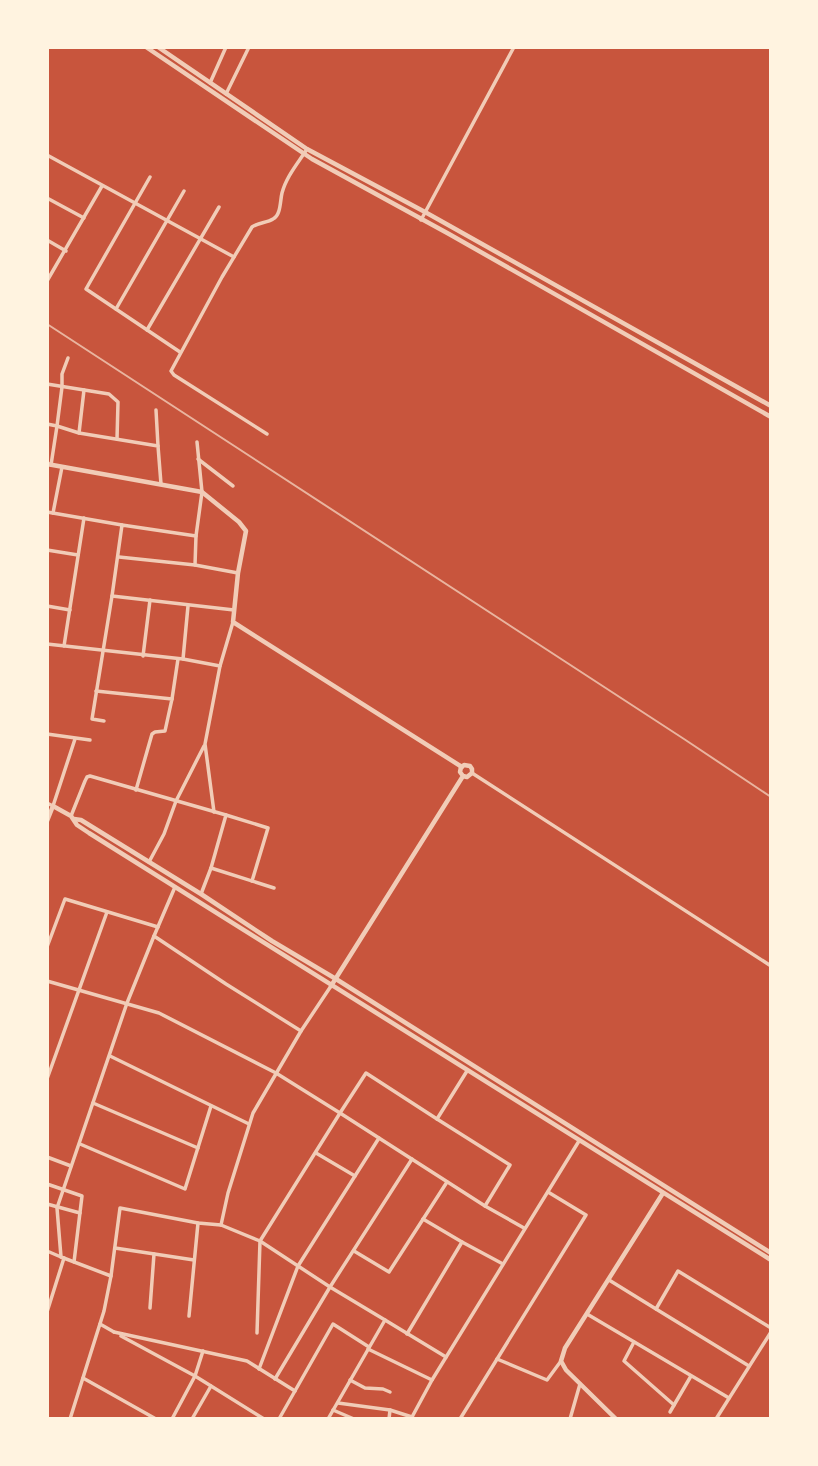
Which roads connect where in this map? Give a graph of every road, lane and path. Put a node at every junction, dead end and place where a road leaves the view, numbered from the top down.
1 (146, 47) edge
2 (226, 47) edge
3 (249, 47) edge
4 (514, 47) edge
5 (160, 48) edge
6 (156, 54) junction
7 (210, 83) junction
8 (226, 94) junction
9 (306, 152) junction
10 (47, 155) edge
11 (150, 177) dead end
12 (103, 186) junction
13 (184, 191) dead end
14 (47, 198) edge
15 (135, 204) junction
16 (219, 207) dead end
17 (425, 212) junction
18 (84, 218) junction
19 (421, 220) junction
20 (167, 221) junction
21 (200, 239) junction
22 (47, 240) edge
23 (66, 251) junction
24 (234, 257) junction
25 (47, 281) edge
26 (116, 309) junction
27 (147, 330) junction
28 (180, 352) junction
29 (68, 358) dead end
30 (47, 384) edge
31 (62, 387) junction
32 (83, 390) junction
33 (771, 406) edge
34 (156, 410) dead end
35 (771, 417) edge
36 (47, 424) edge
37 (57, 426) junction
38 (79, 433) junction
39 (267, 434) dead end
40 (117, 439) junction
41 (197, 442) dead end
42 (158, 446) junction
43 (198, 459) junction
44 (49, 464) edge
45 (62, 467) junction
46 (161, 484) junction
47 (233, 486) dead end
48 (202, 492) junction
49 (47, 512) edge
50 (53, 513) junction
51 (84, 518) junction
52 (122, 525) junction
53 (196, 536) junction
54 (47, 550) edge
55 (78, 555) junction
56 (118, 557) junction
57 (195, 565) junction
58 (238, 573) junction
59 (112, 596) junction
60 (150, 600) junction
61 (47, 606) edge
62 (188, 606) junction
63 (70, 610) junction
64 (234, 610) junction
65 (233, 622) junction
66 (47, 645) edge
67 (64, 646) junction
68 (104, 650) junction
69 (143, 656) junction
70 (181, 659) junction
71 (220, 666) junction
72 (96, 691) junction
73 (172, 699) junction
74 (104, 721) dead end
75 (47, 734) edge
76 (75, 739) junction
77 (90, 740) dead end
78 (205, 744) junction
79 (462, 767) junction
80 (472, 773) junction
81 (463, 776) junction
82 (136, 790) junction
83 (176, 802) junction
84 (50, 804) edge
85 (215, 812) junction
86 (226, 816) junction
87 (72, 817) junction
88 (47, 821) edge
89 (149, 862) junction
90 (211, 868) junction
91 (252, 881) junction
92 (175, 887) junction
93 (274, 888) dead end
94 (201, 894) junction
95 (107, 912) junction
96 (158, 927) junction
97 (154, 936) junction
98 (47, 947) edge
99 (771, 966) edge
100 (336, 979) junction
101 (47, 981) edge
102 (331, 986) junction
103 (79, 991) junction
104 (127, 1003) junction
105 (301, 1031) junction
106 (450, 1052) junction
107 (110, 1056) junction
108 (447, 1058) junction
109 (467, 1071) junction
110 (276, 1073) junction
111 (47, 1079) edge
112 (93, 1102) junction
113 (211, 1106) junction
114 (340, 1113) junction
115 (437, 1119) junction
116 (248, 1125) junction
117 (379, 1138) junction
118 (579, 1141) junction
119 (79, 1144) junction
120 (198, 1147) junction
121 (316, 1153) junction
122 (47, 1157) edge
123 (412, 1159) junction
124 (71, 1166) junction
125 (355, 1176) junction
126 (447, 1182) junction
127 (47, 1184) edge
128 (63, 1189) junction
129 (548, 1192) junction
130 (663, 1193) junction
131 (47, 1204) edge
132 (485, 1206) junction
133 (57, 1208) junction
134 (80, 1213) junction
135 (424, 1219) junction
136 (198, 1223) junction
137 (221, 1226) junction
138 (525, 1229) junction
139 (260, 1241) junction
140 (462, 1242) junction
141 (115, 1248) junction
142 (47, 1251) edge
143 (354, 1251) junction
144 (771, 1253) edge
145 (154, 1254) junction
146 (62, 1257) junction
147 (194, 1260) junction
148 (771, 1260) edge
149 (74, 1262) junction
150 (503, 1265) junction
151 (298, 1266) junction
152 (111, 1276) junction
153 (608, 1280) junction
154 (330, 1287) junction
155 (47, 1294) edge
156 (53, 1296) junction
157 (150, 1308) dead end
158 (656, 1309) junction
159 (47, 1312) edge
160 (587, 1314) junction
161 (188, 1316) dead end
162 (385, 1320) junction
163 (100, 1324) junction
164 (771, 1330) edge
165 (114, 1332) junction
166 (257, 1333) dead end
167 (407, 1334) junction
168 (634, 1342) junction
169 (369, 1348) junction
170 (203, 1351) junction
171 (446, 1357) junction
172 (497, 1359) junction
173 (561, 1361) junction
174 (749, 1366) junction
175 (258, 1368) junction
176 (195, 1376) junction
177 (691, 1376) junction
178 (83, 1378) junction
179 (275, 1379) junction
180 (350, 1380) junction
181 (432, 1380) junction
182 (580, 1384) junction
183 (211, 1386) junction
184 (295, 1391) junction
185 (390, 1392) dead end
186 (729, 1398) junction
187 (337, 1403) junction
188 (674, 1405) junction
189 (334, 1410) junction
190 (390, 1410) junction
191 (670, 1412) dead end
192 (413, 1418) edge
193 (717, 1418) edge
194 (70, 1419) edge
195 (156, 1419) edge
196 (172, 1419) edge
197 (192, 1419) edge
198 (264, 1419) edge
199 (279, 1419) edge
200 (328, 1419) edge
201 (354, 1419) edge
202 (389, 1419) edge
203 (460, 1419) edge
204 (570, 1419) edge
205 (616, 1419) edge

1 - 6 street
2 - 7 street
3 - 8 street
4 - 17 street
5 - 6 street
5 - 7 street
6 - 9 street
7 - 8 street
8 - 9 street
9 - 17 street
9 - 19 street
9 - 24 street
10 - 12 street
11 - 15 street
12 - 15 street
12 - 18 street
13 - 20 street
14 - 18 street
15 - 20 street
15 - 26 street
16 - 21 street
17 - 19 street
17 - 33 street
18 - 23 street
19 - 35 street
20 - 21 street
20 - 26 street
21 - 24 street
21 - 27 street
22 - 23 street
23 - 25 street
24 - 28 street
26 - 27 street
27 - 28 street
28 - 39 street
29 - 31 street
30 - 31 street
31 - 32 street
31 - 37 street
32 - 38 street
32 - 40 street
34 - 42 street
36 - 37 street
37 - 38 street
37 - 44 street
38 - 40 street
40 - 42 street
41 - 43 street
42 - 46 street
43 - 47 street
43 - 48 street
44 - 45 street
45 - 46 street
45 - 50 street
46 - 48 street
48 - 53 street
48 - 58 street
49 - 50 street
50 - 51 street
51 - 52 street
51 - 55 street
52 - 53 street
52 - 56 street
53 - 57 street
54 - 55 street
55 - 63 street
56 - 57 street
56 - 59 street
57 - 58 street
58 - 64 street
59 - 60 street
59 - 68 street
60 - 62 street
60 - 69 street
61 - 63 street
62 - 64 street
62 - 70 street
63 - 67 street
64 - 65 street
65 - 71 street
65 - 79 street
66 - 67 street
67 - 68 street
68 - 69 street
68 - 72 street
69 - 70 street
70 - 71 street
70 - 73 street
71 - 78 street
72 - 73 street
72 - 74 street
73 - 82 street
75 - 76 street
76 - 77 street
76 - 84 street
78 - 83 street
78 - 85 street
79 - 80 street
79 - 81 street
80 - 81 street
80 - 99 street
81 - 100 street
82 - 83 street
82 - 87 street
83 - 85 street
83 - 89 street
84 - 87 street
84 - 88 street
85 - 86 street
86 - 90 street
86 - 91 street
87 - 89 street
87 - 92 street
89 - 94 street
90 - 91 street
90 - 94 street
91 - 93 street
92 - 96 street
92 - 102 street
94 - 100 street
95 - 96 street
95 - 98 street
95 - 103 street
96 - 97 street
97 - 104 street
97 - 105 street
100 - 102 street
100 - 106 street
101 - 103 street
102 - 105 street
102 - 108 street
103 - 104 street
103 - 111 street
104 - 107 street
104 - 110 street
105 - 110 street
106 - 108 street
106 - 144 street
107 - 112 street
107 - 113 street
108 - 109 street
109 - 115 street
109 - 118 street
110 - 114 street
110 - 116 street
112 - 119 street
112 - 120 street
113 - 116 street
113 - 120 street
114 - 115 street
114 - 117 street
114 - 121 street
115 - 132 street
116 - 137 street
117 - 123 street
117 - 125 street
118 - 129 street
118 - 130 street
119 - 120 street
119 - 124 street
121 - 125 street
121 - 139 street
122 - 124 street
123 - 126 street
123 - 143 street
124 - 128 street
125 - 151 street
126 - 132 street
126 - 135 street
127 - 128 street
128 - 133 street
128 - 134 street
129 - 138 street
129 - 172 street
130 - 148 street
130 - 153 street
131 - 133 street
132 - 138 street
133 - 134 street
133 - 146 street
134 - 149 street
135 - 140 street
135 - 143 street
136 - 137 street
136 - 141 street
136 - 147 street
137 - 139 street
138 - 150 street
139 - 151 street
139 - 166 street
140 - 150 street
140 - 167 street
141 - 145 street
141 - 152 street
142 - 146 street
143 - 154 street
145 - 147 street
145 - 157 street
146 - 149 street
146 - 156 street
147 - 161 street
149 - 152 street
150 - 171 street
151 - 154 street
151 - 175 street
152 - 163 street
153 - 158 street
153 - 160 street
154 - 162 street
154 - 179 street
155 - 156 street
156 - 159 street
158 - 164 street
158 - 174 street
160 - 168 street
160 - 173 street
162 - 167 street
162 - 169 street
163 - 165 street
163 - 178 street
164 - 174 street
165 - 170 street
165 - 176 street
167 - 171 street
168 - 177 street
168 - 188 street
169 - 180 street
169 - 181 street
169 - 184 street
170 - 175 street
170 - 176 street
171 - 181 street
172 - 173 street
172 - 203 street
173 - 182 street
174 - 186 street
175 - 179 street
176 - 183 street
176 - 196 street
177 - 186 street
177 - 188 street
178 - 194 street
178 - 195 street
179 - 184 street
180 - 185 street
180 - 187 street
181 - 192 street
182 - 204 street
182 - 205 street
183 - 197 street
183 - 198 street
184 - 199 street
186 - 193 street
187 - 189 street
187 - 190 street
188 - 191 street
189 - 200 street
189 - 201 street
190 - 192 street
190 - 202 street

